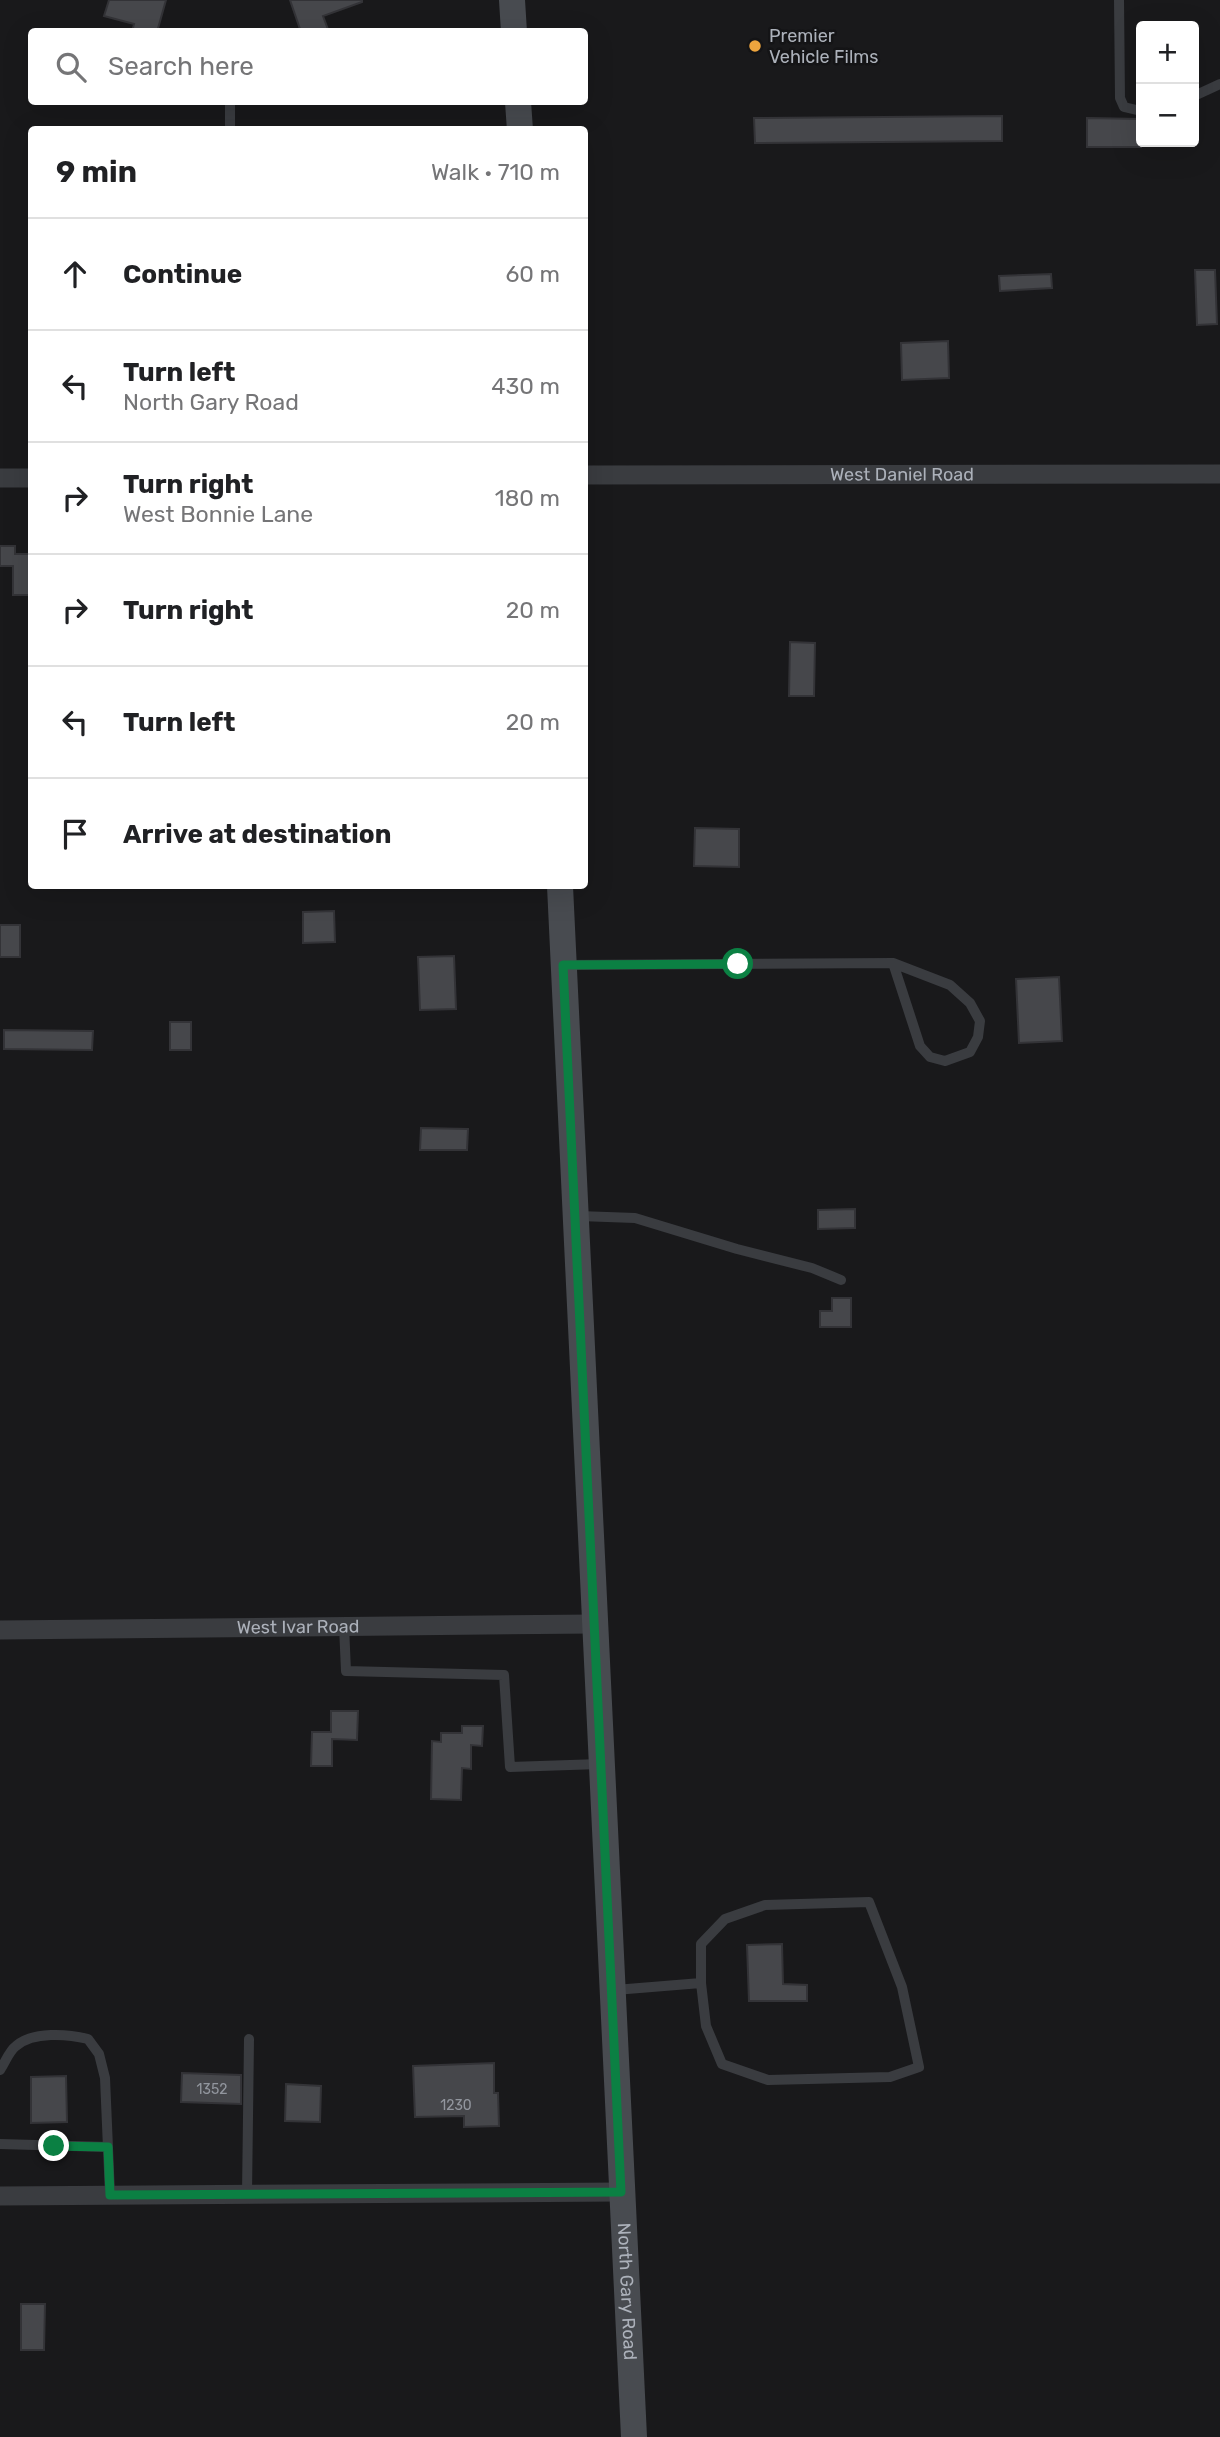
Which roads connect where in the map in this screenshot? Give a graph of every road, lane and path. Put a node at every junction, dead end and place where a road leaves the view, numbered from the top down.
1 (512, 0) edge
2 (1119, 0) edge
3 (514, 28) edge
4 (1220, 84) edge
5 (1199, 94) edge
6 (230, 105) edge
7 (518, 105) edge
8 (1136, 110) edge
9 (230, 126) edge
10 (520, 126) edge
11 (1220, 474) edge
12 (588, 475) edge
13 (0, 478) edge
14 (28, 478) edge
15 (560, 889) edge
16 (893, 963) junction
17 (563, 965) junction
18 (575, 1215) junction
19 (841, 1280) dead end
20 (594, 1623) junction
21 (344, 1626) junction
22 (0, 1629) edge
23 (601, 1764) junction
24 (701, 1983) junction
25 (611, 1990) junction
26 (249, 2039) dead end
27 (0, 2070) edge
28 (0, 2144) edge
29 (108, 2147) junction
30 (621, 2192) junction
31 (247, 2194) junction
32 (110, 2195) junction
33 (0, 2196) edge
34 (634, 2437) edge

1 - 3 street
2 - 8 lane
4 - 5 lane
6 - 9 lane
7 - 10 street
11 - 12 street, West Daniel Road
13 - 14 street
15 - 17 street, North Gary Road
16 - 16 lane
16 - 17 lane
17 - 18 street, North Gary Road
18 - 19 lane
18 - 20 street, North Gary Road
20 - 21 street, West Ivar Road
20 - 23 street, North Gary Road
21 - 22 street, West Ivar Road
21 - 23 lane
23 - 25 street, North Gary Road
24 - 24 lane
24 - 25 lane
25 - 30 street, North Gary Road
26 - 31 lane
27 - 29 lane
28 - 29 lane
29 - 32 lane
30 - 31 street
30 - 34 street, North Gary Road
31 - 32 street
32 - 33 street

